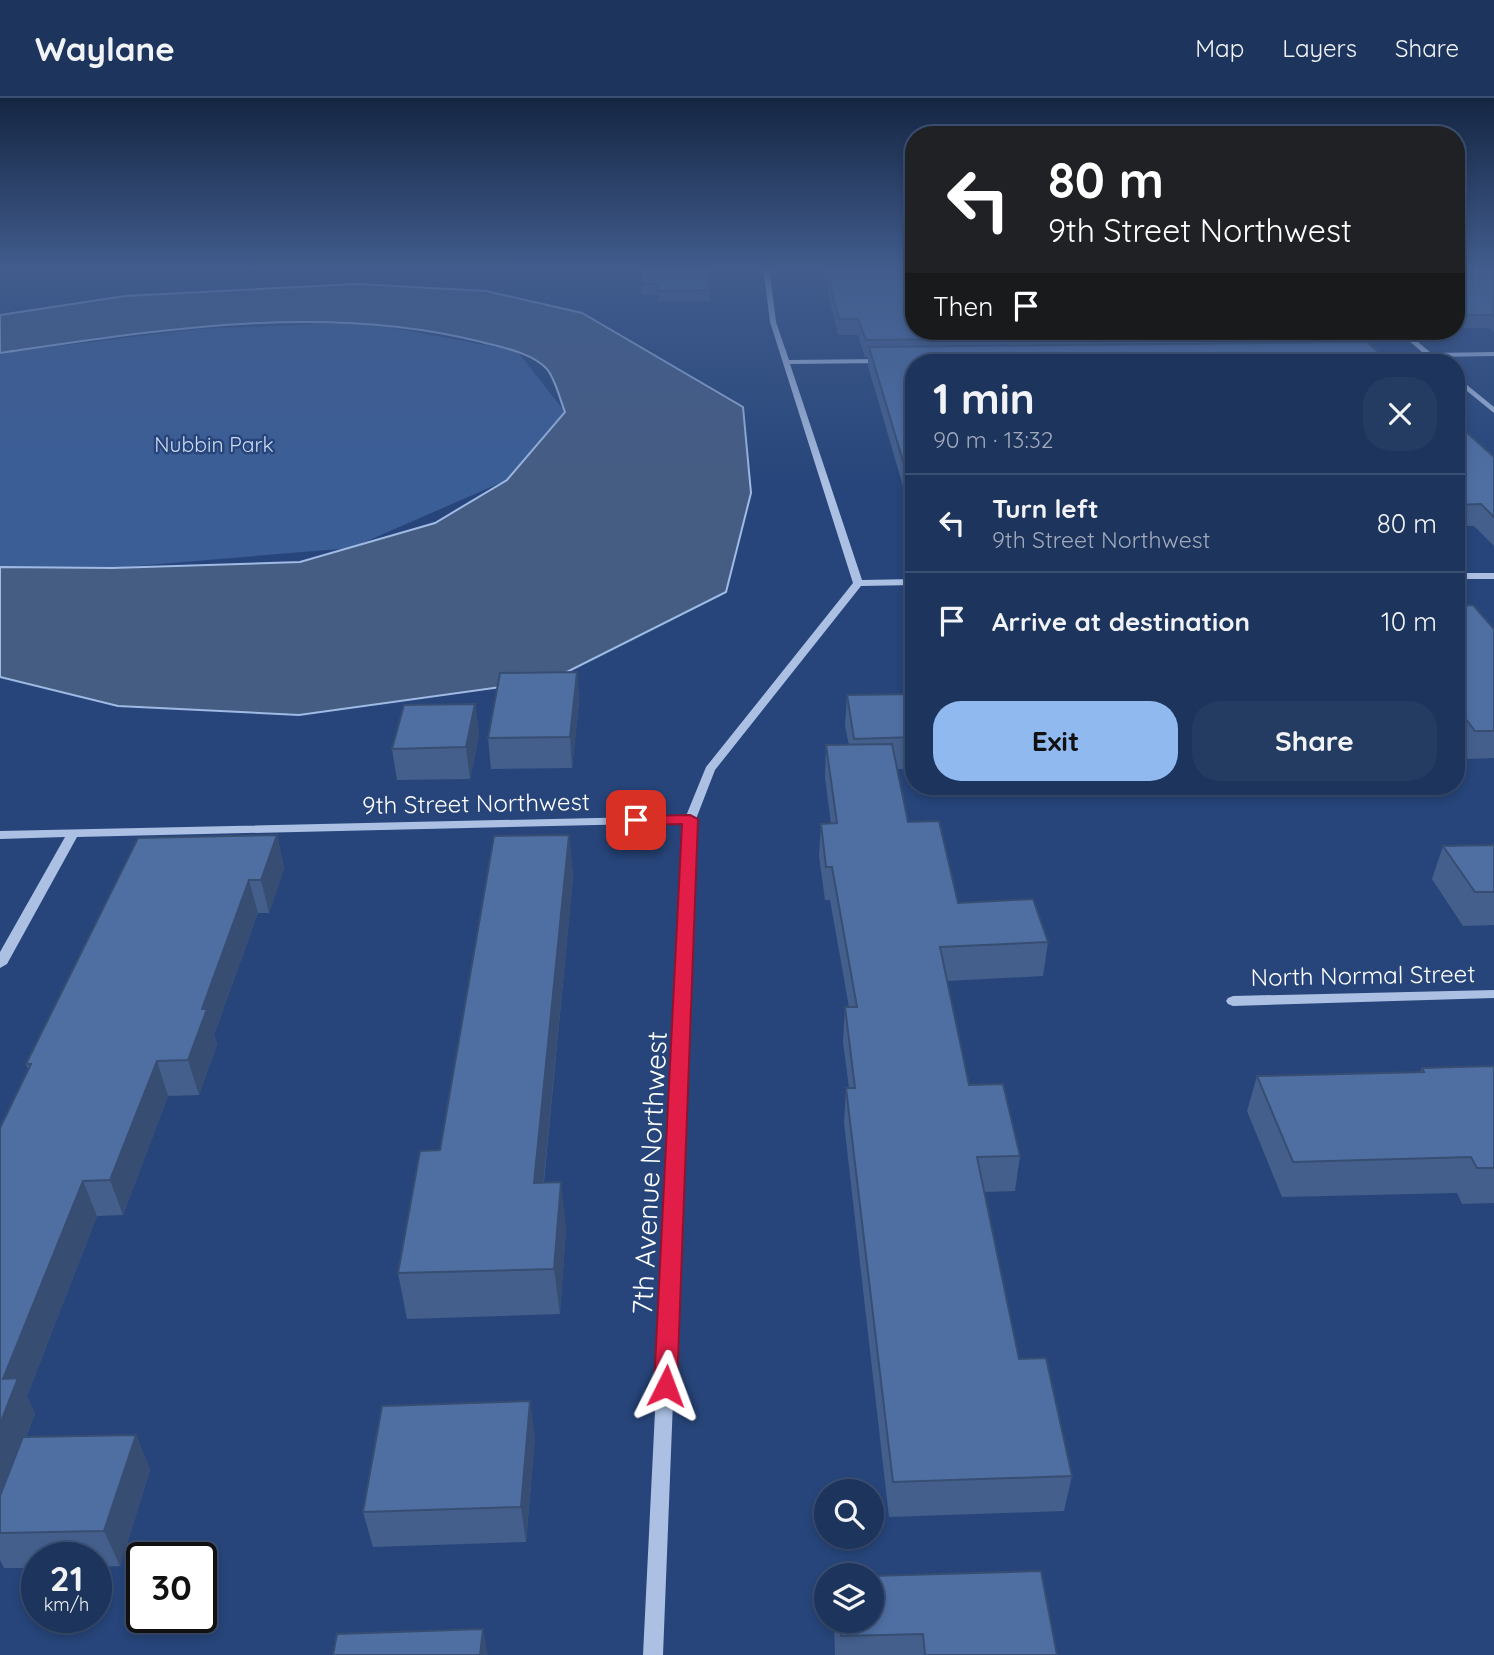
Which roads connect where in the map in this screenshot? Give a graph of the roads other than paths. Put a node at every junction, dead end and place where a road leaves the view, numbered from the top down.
1 (778, 339) edge
2 (1412, 340) edge
3 (1428, 354) edge
4 (1465, 354) edge
5 (1494, 354) edge
6 (891, 360) edge
7 (786, 362) junction
8 (1465, 386) edge
9 (1494, 411) edge
10 (1465, 576) edge
11 (1494, 576) edge
12 (905, 582) edge
13 (859, 583) junction
14 (690, 819) junction
15 (73, 834) junction
16 (0, 835) edge
17 (0, 964) edge
18 (1494, 994) edge
19 (1233, 1001) dead end
20 (653, 1655) edge

1 - 7 street
2 - 3 street
4 - 5 street
6 - 7 street
7 - 13 street
8 - 9 street
10 - 11 street
12 - 13 street
13 - 14 street
14 - 15 street, 9th Street Northwest
14 - 20 street, 7th Avenue Northwest
15 - 16 street, 9th Street Northwest
15 - 17 street
18 - 19 street, North Normal Street

